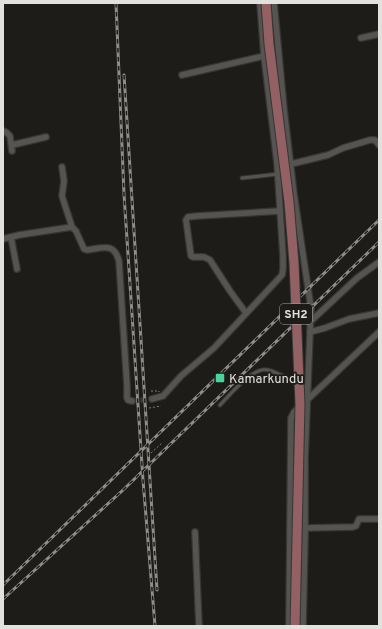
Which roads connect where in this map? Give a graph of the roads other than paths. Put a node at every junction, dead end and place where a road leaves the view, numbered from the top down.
1 (260, 3) edge
2 (266, 3) edge
3 (274, 3) edge
4 (379, 34) edge
5 (361, 38) dead end
6 (264, 56) junction
7 (182, 75) dead end
8 (3, 131) edge
9 (46, 137) dead end
10 (379, 145) edge
11 (291, 164) junction
12 (62, 167) dead end
13 (278, 174) junction
14 (242, 178) dead end
15 (280, 211) junction
16 (72, 227) junction
17 (11, 237) junction
18 (3, 238) edge
19 (379, 262) edge
20 (17, 269) dead end
21 (246, 313) junction
22 (379, 313) edge
23 (311, 322) junction
24 (310, 332) junction
25 (379, 332) edge
26 (308, 388) junction
27 (152, 399) tunnel mouth
28 (307, 399) junction
29 (132, 401) dead end
30 (220, 405) dead end
31 (379, 519) edge
32 (305, 528) junction
33 (195, 532) dead end
34 (199, 626) edge
35 (289, 626) edge
36 (295, 626) edge
37 (303, 626) edge

1 - 6 street
2 - 36 main road, SH2, bridge
3 - 11 street
4 - 5 street
6 - 7 street
6 - 13 street
8 - 9 street
10 - 11 street
11 - 23 street
12 - 16 street
13 - 14 lane
13 - 15 street
15 - 21 street
15 - 21 street
16 - 17 street
16 - 29 street
17 - 18 street
17 - 20 street
19 - 23 street
21 - 27 street
22 - 24 street
23 - 24 street
24 - 26 street
25 - 28 street
26 - 28 street
26 - 30 lane
28 - 32 street
28 - 35 street
31 - 32 street
32 - 37 street
33 - 34 street

